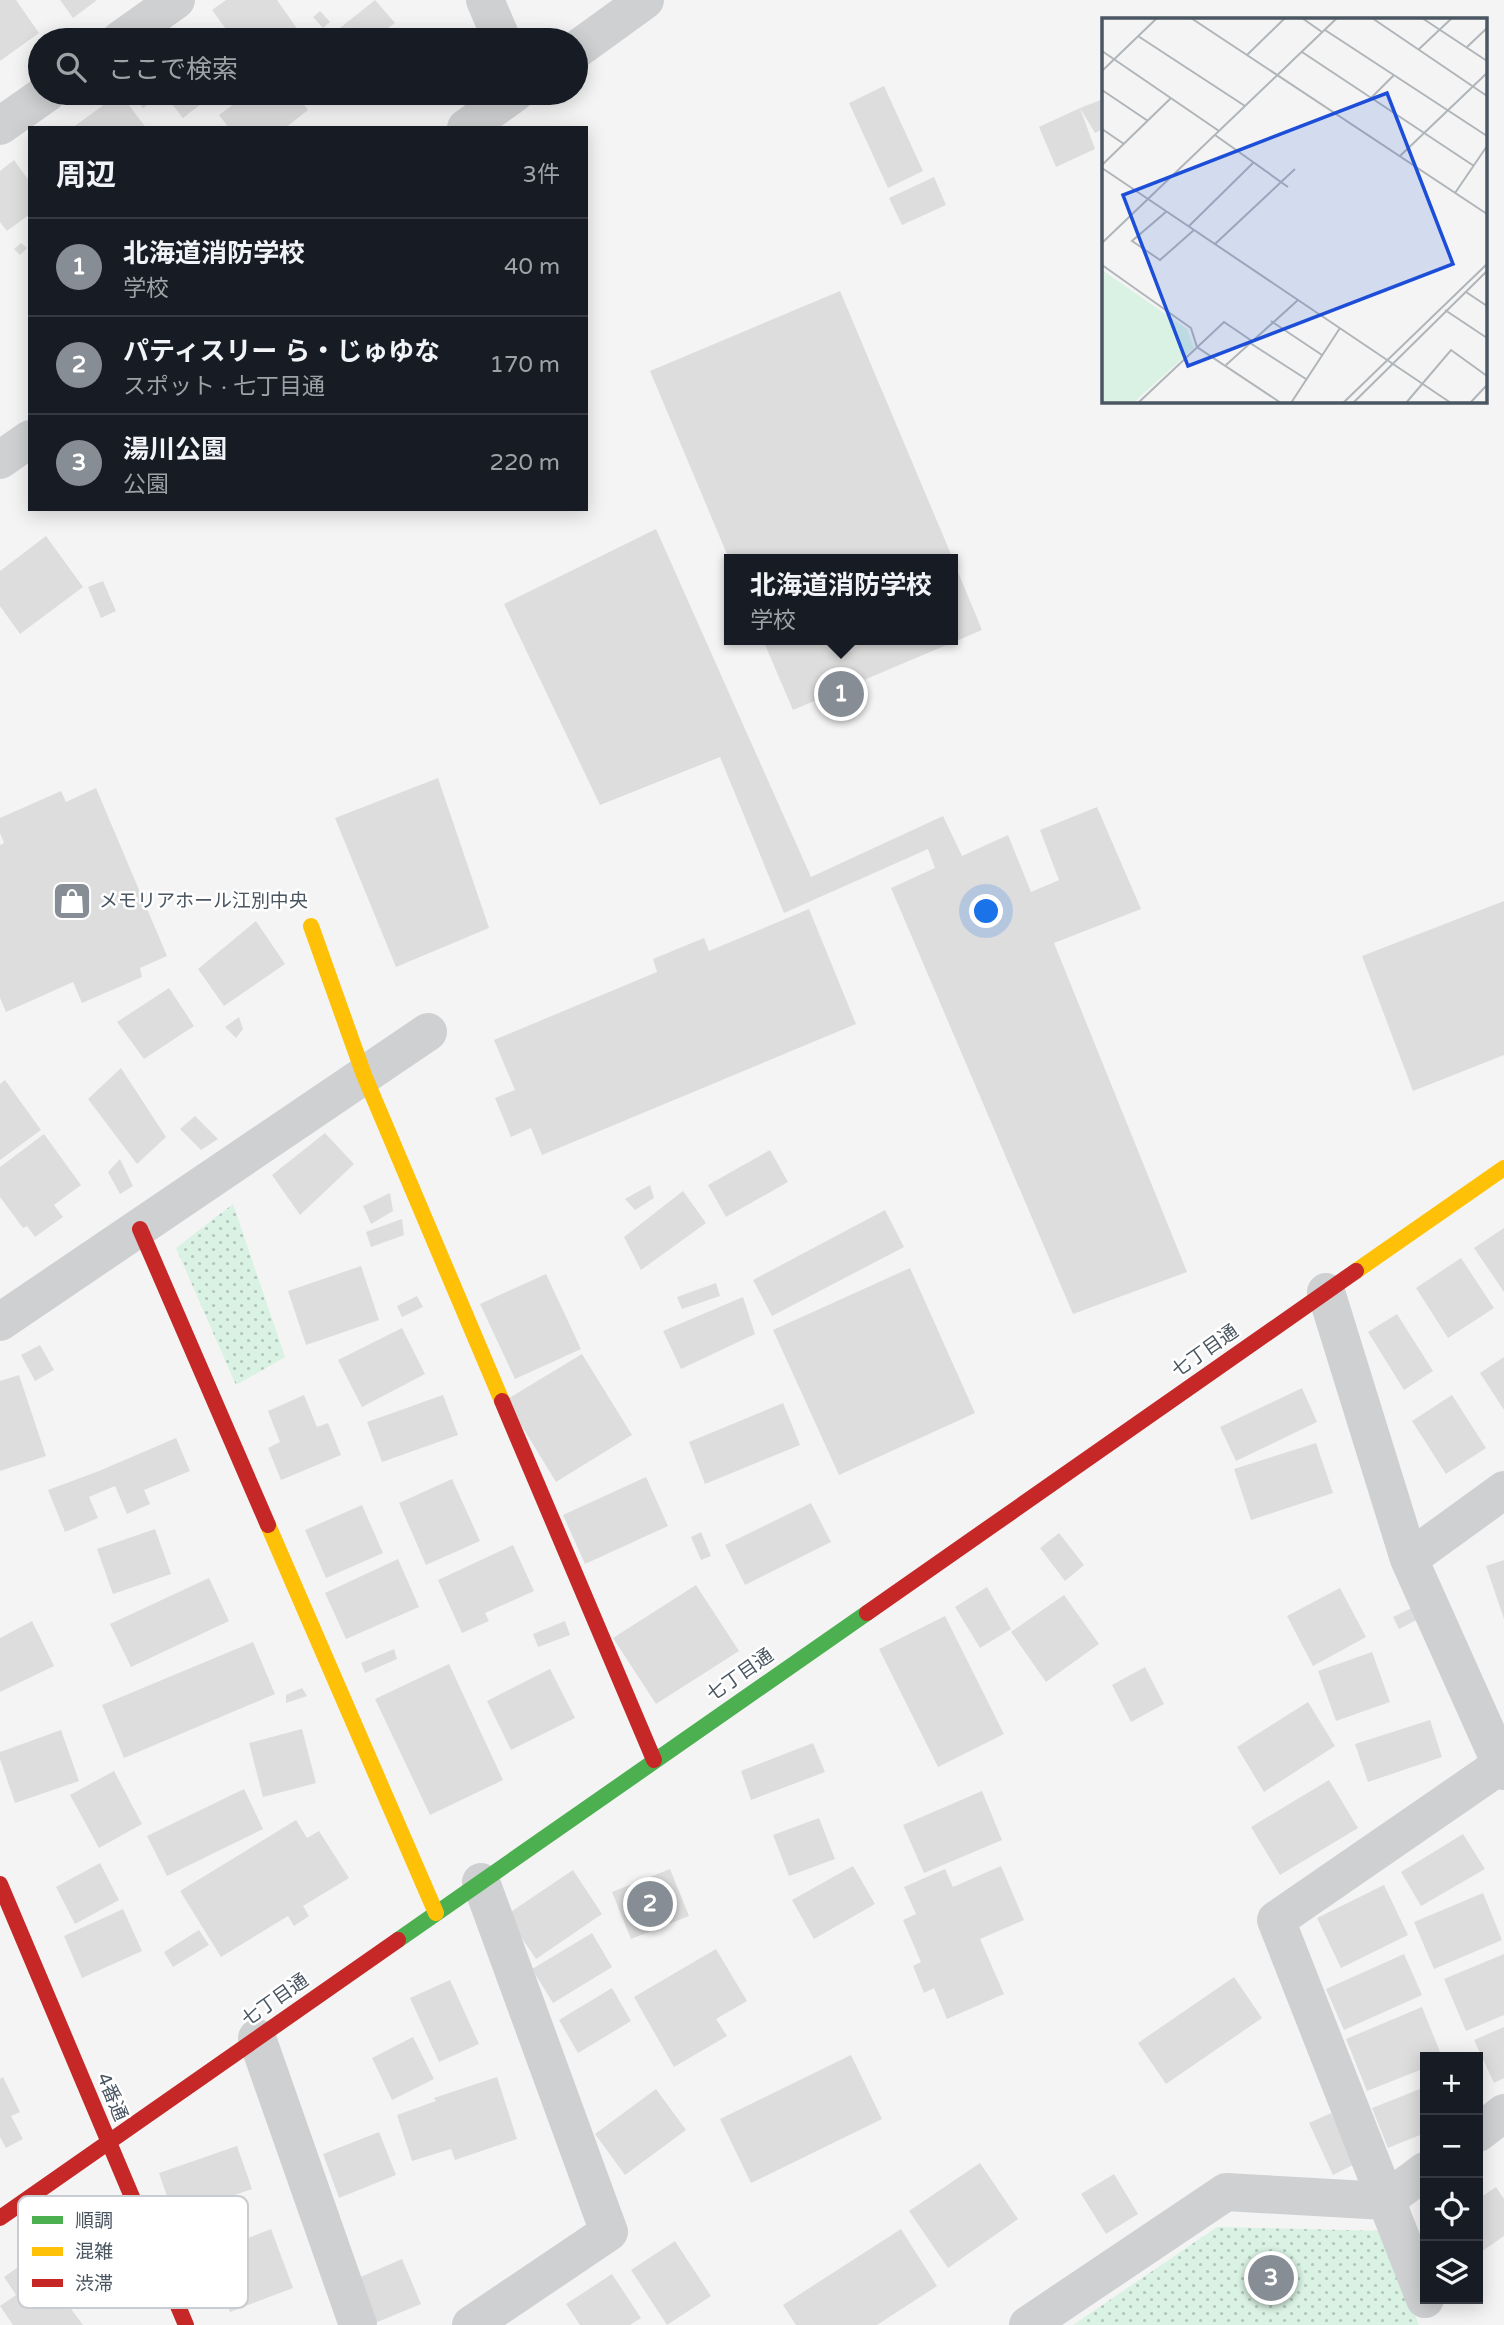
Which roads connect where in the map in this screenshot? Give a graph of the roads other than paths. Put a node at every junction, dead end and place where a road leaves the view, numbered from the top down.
1 (176, 0) edge
2 (485, 0) edge
3 (645, 0) edge
4 (137, 28) edge
5 (497, 28) edge
6 (588, 41) edge
7 (30, 105) edge
8 (498, 105) edge
9 (0, 126) edge
10 (469, 126) edge
11 (28, 440) edge
12 (0, 460) edge
13 (311, 926) dead end
14 (428, 1032) dead end
15 (364, 1075) junction
16 (1504, 1168) edge
17 (140, 1228) junction
18 (1326, 1292) junction
19 (0, 1322) edge
20 (1504, 1490) edge
21 (1409, 1559) junction
22 (654, 1760) junction
23 (1503, 1768) edge
24 (481, 1882) junction
25 (0, 1884) edge
26 (436, 1913) junction
27 (257, 2038) junction
28 (1504, 2113) edge
29 (1483, 2129) edge
30 (108, 2142) junction
31 (1420, 2175) edge
32 (31, 2196) edge
33 (131, 2196) edge
34 (1385, 2201) junction
35 (18, 2205) edge
36 (0, 2218) edge
37 (1420, 2287) edge
38 (1427, 2304) edge
39 (179, 2308) edge
40 (186, 2325) edge
41 (358, 2325) edge
42 (471, 2325) edge
43 (1028, 2325) edge
44 (1436, 2325) edge

1 - 4 street
2 - 5 street
3 - 6 street
7 - 9 street
8 - 10 street
11 - 12 street
13 - 15 street
14 - 15 street
15 - 17 street
15 - 22 street
16 - 18 street, 七丁目通
17 - 19 street
17 - 26 street
18 - 21 street
18 - 22 street, 七丁目通
20 - 21 street
21 - 23 street
22 - 24 street, 七丁目通
23 - 34 street
24 - 26 street, 七丁目通
24 - 42 street
25 - 30 street, 4番通
26 - 27 street, 七丁目通
27 - 30 street, 七丁目通
27 - 41 street
28 - 29 street
30 - 32 street, 七丁目通
30 - 33 street, 4番通
31 - 34 street
34 - 37 street
34 - 43 street
35 - 36 street, 七丁目通
38 - 44 street
39 - 40 street, 4番通

